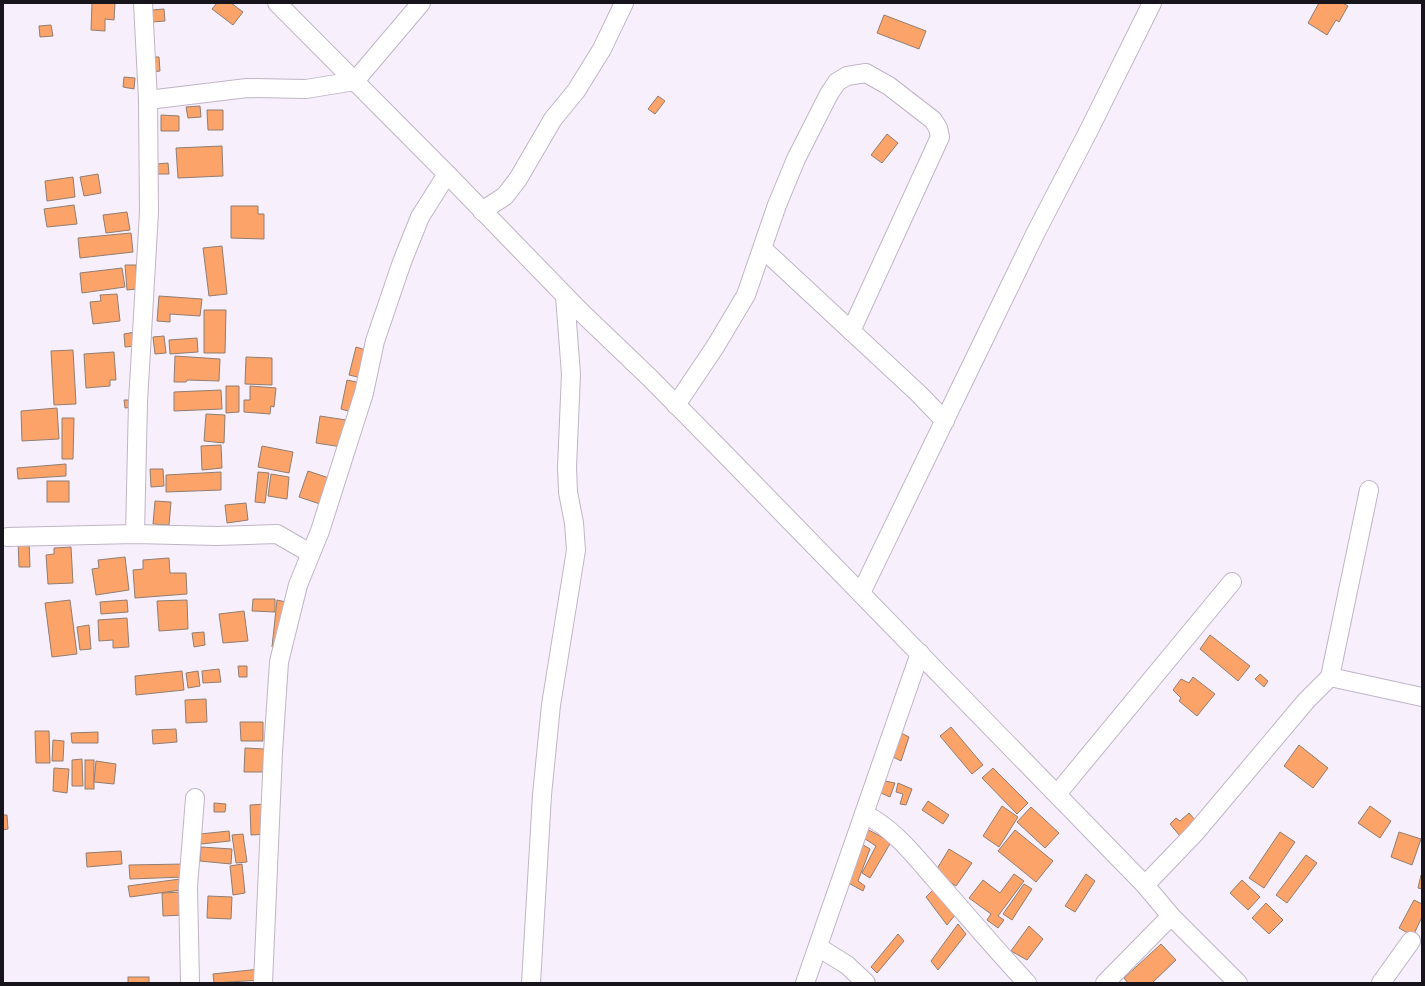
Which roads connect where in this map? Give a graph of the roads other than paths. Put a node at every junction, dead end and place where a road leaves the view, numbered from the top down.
1 (143, 3) edge
2 (277, 3) edge
3 (422, 3) edge
4 (624, 3) edge
5 (1152, 3) edge
6 (355, 81) junction
7 (148, 100) junction
8 (447, 174) junction
9 (482, 211) junction
10 (763, 250) junction
11 (565, 296) junction
12 (851, 331) junction
13 (676, 405) junction
14 (945, 421) junction
15 (1369, 490) dead end
16 (135, 534) junction
17 (7, 537) dead end
18 (310, 553) junction
19 (1232, 582) dead end
20 (861, 593) junction
21 (920, 653) junction
22 (1330, 676) junction
23 (1422, 697) edge
24 (1057, 794) junction
25 (195, 798) dead end
26 (864, 814) junction
27 (1145, 884) junction
28 (1171, 916) junction
29 (1411, 941) dead end
30 (818, 947) junction
31 (190, 983) edge
32 (263, 983) edge
33 (531, 983) edge
34 (805, 983) edge
35 (866, 983) edge
36 (1027, 983) edge
37 (1105, 983) edge
38 (1238, 983) edge
39 (1381, 983) edge

1 - 7 street
2 - 6 street
3 - 6 street
4 - 9 street
5 - 14 street
6 - 7 street
6 - 8 street
7 - 16 street
8 - 9 street
8 - 18 street
9 - 11 street
10 - 12 street
10 - 12 street
10 - 13 street
11 - 13 street
11 - 33 street
12 - 14 street
13 - 20 street
14 - 20 street
15 - 22 street
16 - 17 street
16 - 18 street
18 - 32 street
19 - 24 street
20 - 21 street
21 - 24 street
21 - 26 street
22 - 23 street
22 - 27 street
24 - 27 street
25 - 31 street
26 - 30 street
26 - 36 street
27 - 28 street
28 - 37 street
28 - 38 street
29 - 39 street
30 - 34 street
30 - 35 street

